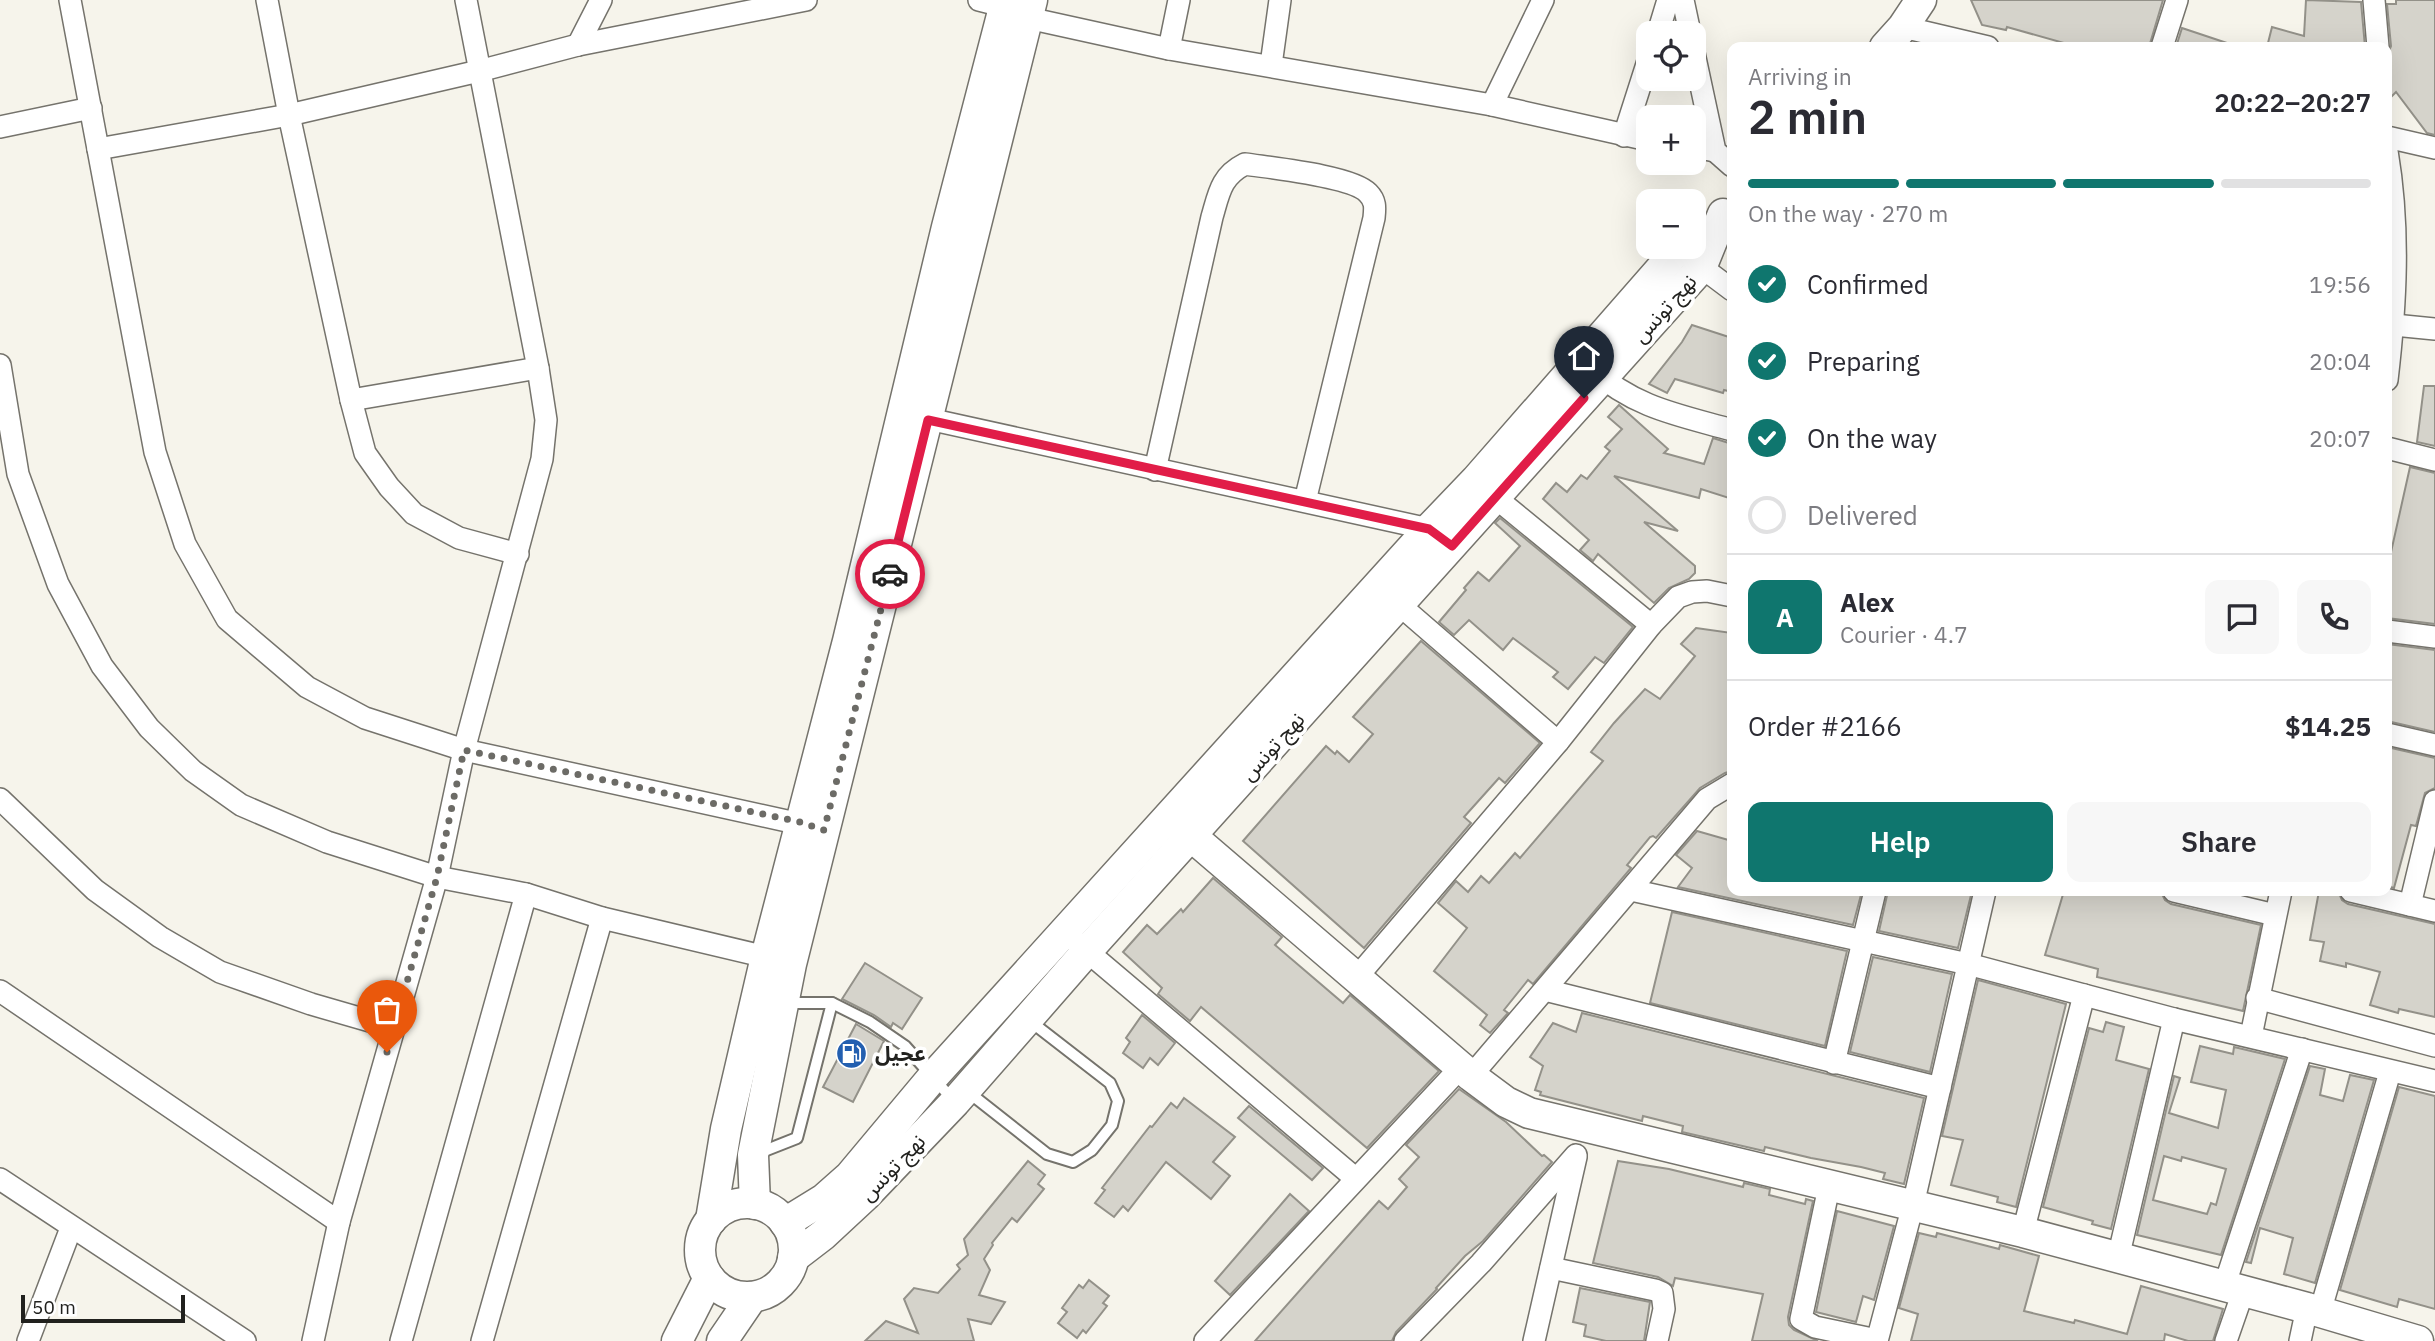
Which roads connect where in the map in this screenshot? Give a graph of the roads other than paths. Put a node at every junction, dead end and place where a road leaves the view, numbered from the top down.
1 (70, 0) edge
2 (267, 0) edge
3 (466, 0) edge
4 (601, 0) edge
5 (806, 0) edge
6 (1179, 0) edge
7 (1280, 0) edge
8 (1543, 0) edge
9 (1668, 0) edge
10 (1682, 0) edge
11 (1921, 0) edge
12 (2177, 0) edge
13 (2374, 0) edge
14 (1010, 6) edge
15 (1662, 21) edge
16 (1687, 21) edge
17 (1894, 37) edge
18 (1941, 42) edge
19 (2164, 42) edge
20 (2378, 42) edge
21 (578, 45) junction
22 (1169, 49) junction
23 (1271, 65) junction
24 (479, 71) junction
25 (1638, 91) edge
26 (1492, 105) junction
27 (91, 108) junction
28 (289, 115) junction
29 (0, 127) edge
30 (1624, 136) junction
31 (2392, 137) edge
32 (1636, 138) edge
33 (2435, 148) edge
34 (98, 149) junction
35 (1706, 150) edge
36 (1727, 163) edge
37 (2392, 182) edge
38 (1727, 210) edge
39 (1727, 211) edge
40 (1706, 226) edge
41 (1670, 259) edge
42 (1692, 259) edge
43 (1701, 268) junction
44 (1727, 286) edge
45 (2392, 309) edge
46 (2392, 329) edge
47 (2435, 329) edge
48 (0, 365) edge
49 (538, 368) junction
50 (1592, 368) junction
51 (351, 400) junction
52 (915, 416) junction
53 (1727, 429) edge
54 (2392, 449) edge
55 (2435, 460) edge
56 (1155, 470) junction
57 (9, 476) edge
58 (1486, 489) junction
59 (1305, 501) junction
60 (1440, 538) junction
61 (518, 554) junction
62 (1727, 595) edge
63 (1389, 596) junction
64 (1651, 625) junction
65 (2392, 632) edge
66 (2435, 636) edge
67 (2392, 735) edge
68 (1558, 741) junction
69 (2435, 745) edge
70 (464, 750) junction
71 (1727, 787) edge
72 (0, 799) edge
73 (2435, 801) edge
74 (812, 826) junction
75 (1180, 826) junction
76 (437, 877) junction
77 (1630, 890) junction
78 (526, 894) junction
79 (1874, 896) edge
80 (1984, 896) edge
81 (2195, 896) edge
82 (2279, 896) edge
83 (2372, 896) edge
84 (2410, 905) junction
85 (2435, 911) edge
86 (2275, 915) junction
87 (602, 918) junction
88 (1076, 942) junction
89 (1863, 942) junction
90 (778, 960) junction
91 (1968, 964) junction
92 (1357, 977) junction
93 (1545, 990) junction
94 (0, 991) edge
95 (2084, 995) junction
96 (2257, 998) junction
97 (782, 1003) junction
98 (832, 1003) junction
99 (1027, 1019) junction
100 (2174, 1019) junction
101 (394, 1028) junction
102 (2250, 1036) junction
103 (2435, 1046) edge
104 (2302, 1049) junction
105 (1834, 1063) junction
106 (1466, 1072) junction
107 (2390, 1072) junction
108 (932, 1077) junction
109 (2435, 1082) edge
110 (1940, 1088) junction
111 (960, 1096) junction
112 (1579, 1141) junction
113 (753, 1155) junction
114 (1355, 1178) junction
115 (0, 1179) edge
116 (1829, 1187) junction
117 (755, 1204) junction
118 (1913, 1205) junction
119 (711, 1220) junction
120 (339, 1222) junction
121 (786, 1223) junction
122 (71, 1228) junction
123 (2023, 1233) junction
124 (793, 1258) junction
125 (2118, 1258) junction
126 (1551, 1268) junction
127 (709, 1278) junction
128 (2233, 1290) junction
129 (752, 1297) junction
130 (2313, 1310) junction
131 (28, 1341) edge
132 (245, 1341) edge
133 (313, 1341) edge
134 (401, 1341) edge
135 (482, 1341) edge
136 (677, 1341) edge
137 (722, 1341) edge
138 (1205, 1341) edge
139 (1405, 1341) edge
140 (1534, 1341) edge
141 (1657, 1341) edge
142 (1877, 1341) edge
143 (2226, 1341) edge
144 (2300, 1341) edge
145 (2418, 1341) edge

1 - 27 street
2 - 28 street
3 - 24 street
4 - 21 street
5 - 21 street
6 - 22 street
7 - 23 street
8 - 26 street
9 - 15 street
10 - 16 street
11 - 17 street
12 - 19 street
13 - 20 street
14 - 22 street
14 - 52 street
17 - 18 street
21 - 24 street
22 - 23 street
23 - 26 street
24 - 28 street
24 - 49 street
25 - 30 street
26 - 30 street
27 - 29 street
27 - 34 street
28 - 34 street
28 - 51 street
30 - 32 street
31 - 33 street
34 - 70 street
35 - 36 street
37 - 45 street
38 - 40 street, نهج تونس
39 - 43 street, نهج تونس
41 - 50 street, نهج تونس
42 - 43 street
43 - 44 street
43 - 50 street, نهج تونس
46 - 47 street
48 - 57 street
49 - 51 street
49 - 61 street
50 - 53 street
50 - 58 street, نهج تونس
51 - 61 street
52 - 56 street
52 - 74 street
54 - 55 street
56 - 59 street
56 - 59 street
57 - 76 street
58 - 60 street, نهج تونس
58 - 64 street
59 - 60 street
60 - 63 street, نهج تونس
61 - 70 street
62 - 64 street
63 - 68 street
63 - 75 street, نهج تونس
64 - 68 street
65 - 66 street
67 - 69 street
68 - 92 street
70 - 74 street
70 - 76 street
71 - 77 street
72 - 101 street
73 - 84 street
74 - 90 street
75 - 88 street, نهج تونس
75 - 92 street
76 - 78 street
76 - 101 street
77 - 89 street
77 - 93 street
78 - 87 street
78 - 134 street
79 - 89 street
80 - 91 street
81 - 86 street
82 - 86 street
83 - 84 street
84 - 85 street
86 - 96 street
87 - 90 street
87 - 135 street
88 - 99 street, نهج تونس
88 - 108 street, نهج تونس
88 - 114 street
89 - 91 street
89 - 105 street
90 - 97 street
90 - 119 street
91 - 95 street
91 - 110 street
92 - 106 street
93 - 105 street
93 - 106 street
94 - 120 street
95 - 100 street
95 - 123 street
96 - 102 street
96 - 103 street
97 - 98 lane
97 - 113 street
98 - 108 lane
98 - 113 lane
99 - 111 street, نهج تونس
99 - 111 lane
100 - 102 street
100 - 125 street
101 - 120 street
102 - 104 street
104 - 107 street
104 - 128 street
105 - 110 street
106 - 112 street
106 - 114 street
107 - 109 street
107 - 130 street
108 - 111 lane
108 - 121 street, نهج تونس
110 - 118 street
111 - 124 street, نهج تونس
112 - 116 street
112 - 126 street
112 - 139 street
113 - 117 street
114 - 138 street
115 - 122 street
116 - 118 street
116 - 142 street
117 - 119 street
117 - 121 street
118 - 123 street
118 - 142 street
119 - 127 street
120 - 133 street
121 - 124 street
122 - 131 street
122 - 132 street
123 - 125 street
124 - 129 street
125 - 128 street
126 - 140 street
126 - 141 street
127 - 129 street
127 - 136 street
128 - 130 street
128 - 143 street
129 - 137 street
130 - 144 street
130 - 145 street

